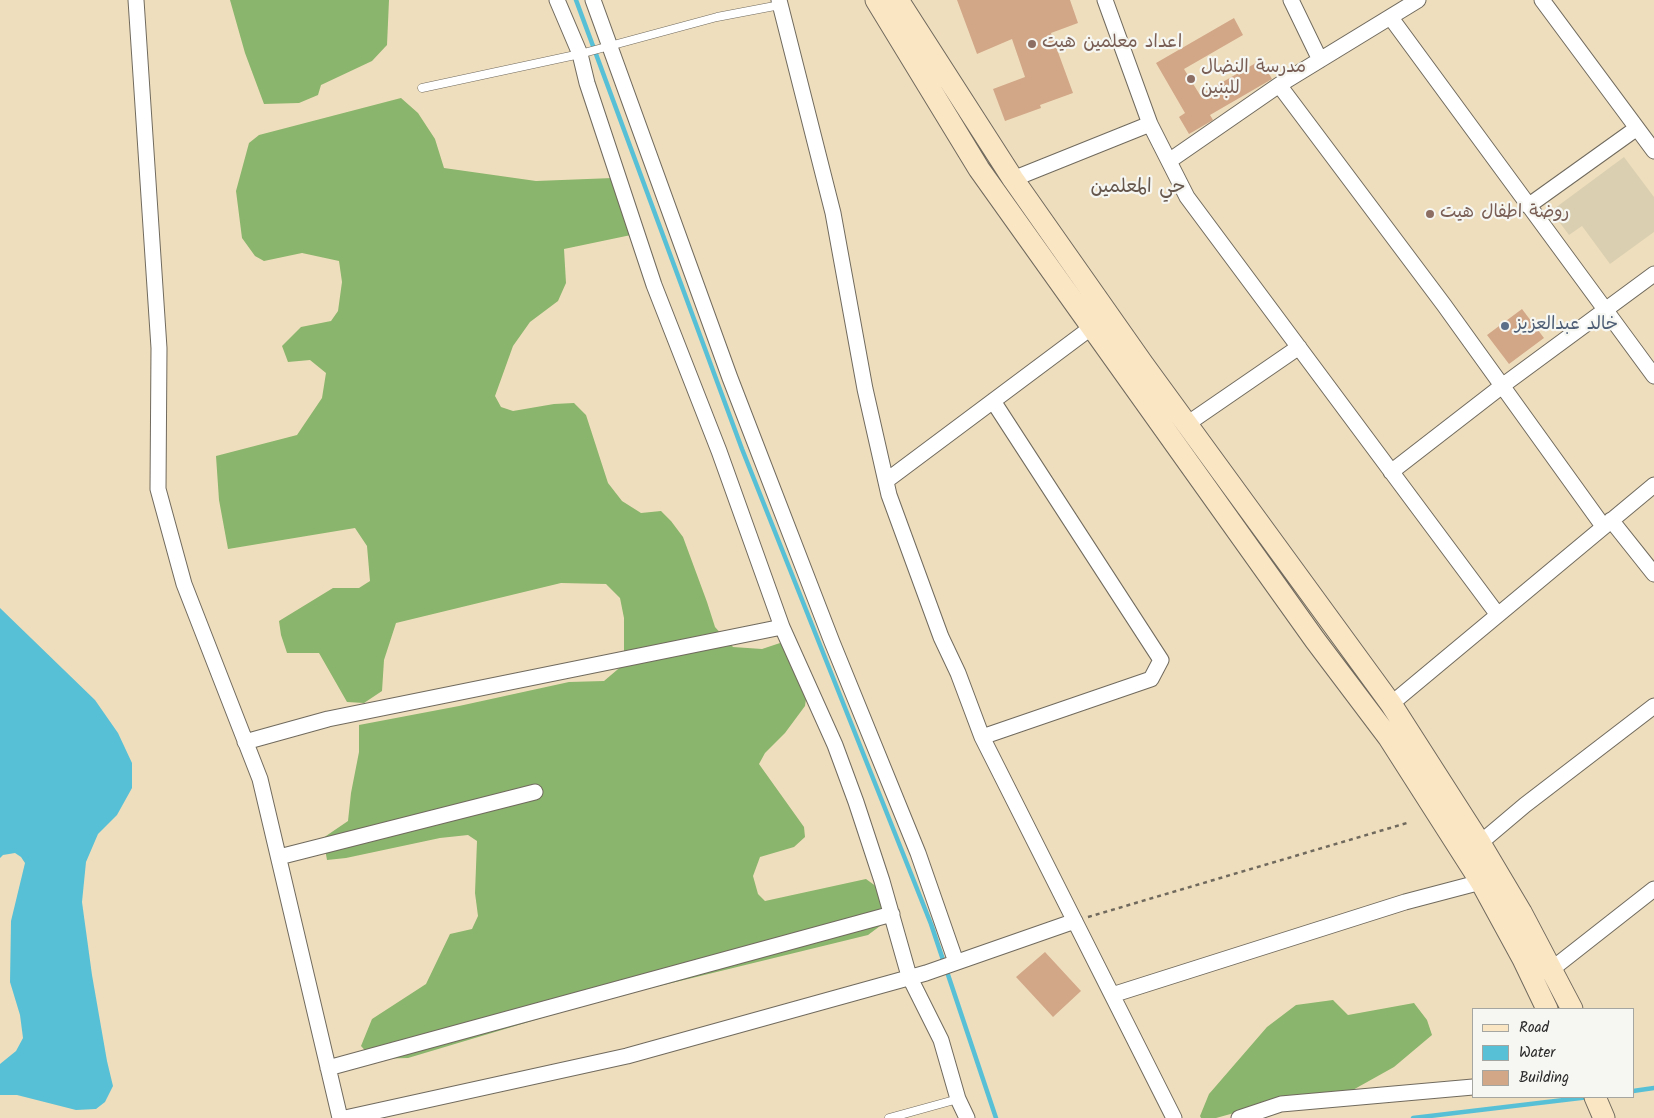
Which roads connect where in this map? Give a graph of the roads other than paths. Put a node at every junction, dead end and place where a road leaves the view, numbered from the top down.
1 (136, 0) edge
2 (557, 0) edge
3 (593, 0) edge
4 (876, 0) edge
5 (898, 0) edge
6 (1105, 0) edge
7 (1291, 0) edge
8 (1418, 0) edge
9 (1542, 0) edge
10 (780, 3) edge
11 (1391, 18) junction
12 (610, 46) junction
13 (580, 54) junction
14 (1320, 60) junction
15 (1279, 84) junction
16 (422, 88) dead end
17 (1150, 124) junction
18 (1637, 128) junction
19 (1654, 151) edge
20 (1169, 161) junction
21 (1013, 179) junction
22 (1528, 206) junction
23 (1654, 274) edge
24 (1605, 310) junction
25 (1092, 327) junction
26 (1298, 347) junction
27 (1654, 376) edge
28 (1502, 386) junction
29 (994, 401) junction
30 (1187, 424) junction
31 (1391, 472) junction
32 (886, 481) junction
33 (1654, 485) edge
34 (1608, 523) junction
35 (1654, 574) edge
36 (1498, 615) junction
37 (782, 627) junction
38 (1391, 704) junction
39 (1654, 706) edge
40 (982, 737) junction
41 (245, 742) junction
42 (536, 792) dead end
43 (1480, 843) junction
44 (279, 857) junction
45 (1481, 882) junction
46 (1654, 889) edge
47 (892, 914) junction
48 (1075, 921) junction
49 (953, 963) junction
50 (1552, 969) junction
51 (909, 976) junction
52 (1112, 995) junction
53 (1547, 1008) edge
54 (1572, 1008) edge
55 (328, 1068) junction
56 (1472, 1087) edge
57 (1595, 1098) edge
58 (958, 1099) junction
59 (340, 1118) edge
60 (345, 1118) edge
61 (889, 1118) edge
62 (967, 1118) edge
63 (1174, 1118) edge
64 (1239, 1118) edge
65 (1604, 1118) edge

1 - 41 street
2 - 13 street
3 - 12 street
4 - 25 main road
5 - 21 main road
6 - 17 street
7 - 14 street
8 - 11 street
9 - 18 street
10 - 12 lane
10 - 32 street
11 - 14 street
11 - 22 street
12 - 13 lane
12 - 49 street
13 - 16 lane
13 - 37 street
14 - 15 street
15 - 20 street
15 - 28 street
17 - 20 street
17 - 21 street
18 - 19 street
18 - 22 street
20 - 26 street
21 - 30 main road
22 - 24 street
23 - 24 street
24 - 27 street
24 - 28 street
25 - 29 street
25 - 45 main road
26 - 30 street
26 - 31 street
28 - 31 street
28 - 34 street
29 - 32 street
29 - 40 street
30 - 38 main road
31 - 36 street
32 - 40 street
33 - 34 street
34 - 35 street
34 - 36 street
36 - 38 street
37 - 41 street
37 - 47 street
38 - 43 main road
39 - 43 street
40 - 48 street
41 - 44 street
42 - 44 street
43 - 50 main road
44 - 55 street
45 - 52 street
45 - 53 main road
46 - 50 street
47 - 51 street
47 - 55 street
48 - 49 street
48 - 52 street
49 - 51 street
50 - 54 main road
51 - 58 street
51 - 60 street
52 - 63 street
55 - 59 street
56 - 64 street
57 - 65 main road
58 - 61 lane
58 - 62 street

